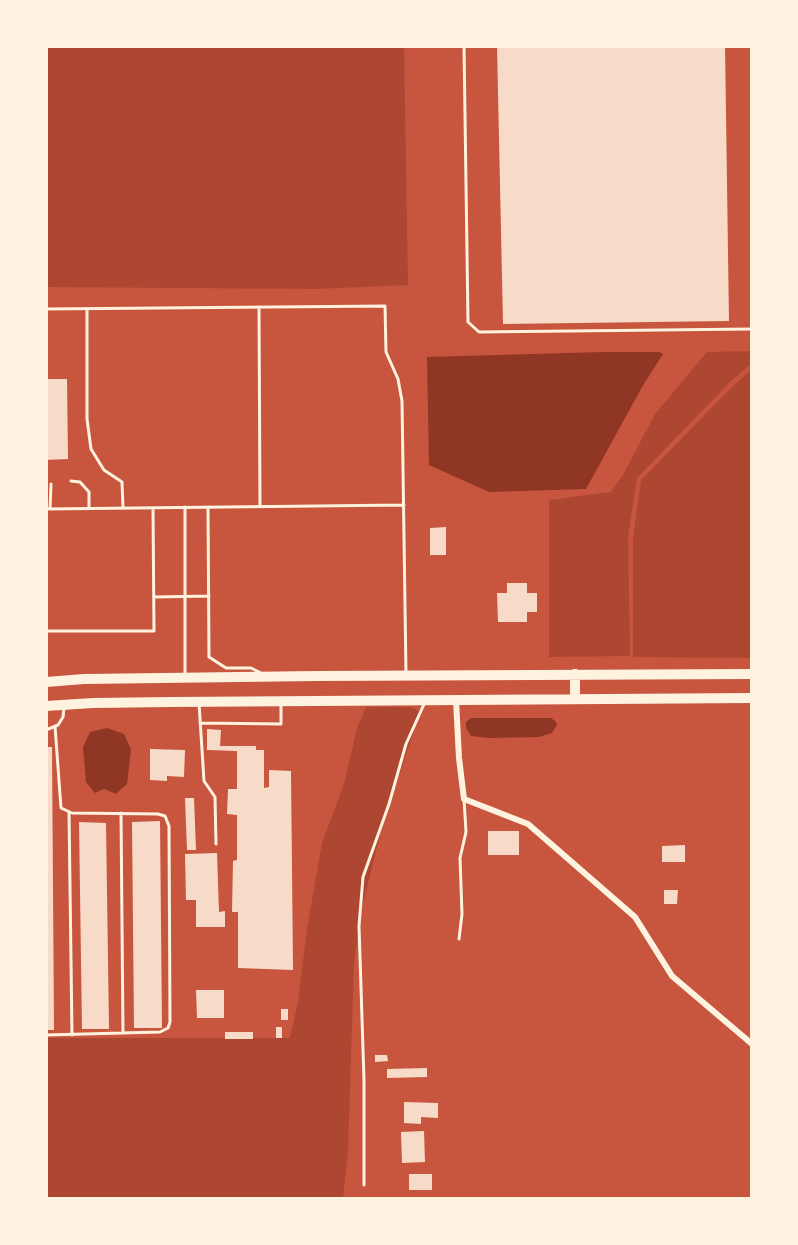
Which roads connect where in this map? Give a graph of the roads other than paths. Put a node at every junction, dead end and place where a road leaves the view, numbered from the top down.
1 (464, 46) edge
2 (259, 307) junction
3 (46, 309) edge
4 (87, 309) junction
5 (752, 329) edge
6 (71, 481) dead end
7 (51, 484) dead end
8 (404, 505) junction
9 (260, 506) junction
10 (153, 507) junction
11 (185, 507) junction
12 (208, 507) junction
13 (89, 508) junction
14 (123, 508) junction
15 (48, 509) edge
16 (185, 596) junction
17 (209, 596) junction
18 (154, 597) junction
19 (46, 631) edge
20 (575, 674) junction
21 (752, 674) edge
22 (406, 676) junction
23 (271, 677) junction
24 (185, 678) junction
25 (46, 682) edge
26 (752, 698) edge
27 (575, 699) junction
28 (426, 700) junction
29 (456, 700) junction
30 (281, 701) junction
31 (199, 702) junction
32 (64, 705) junction
33 (46, 706) edge
34 (200, 723) junction
35 (55, 726) junction
36 (46, 730) edge
37 (464, 799) junction
38 (69, 812) junction
39 (121, 813) junction
40 (216, 844) dead end
41 (459, 939) dead end
42 (123, 1034) junction
43 (46, 1035) edge
44 (72, 1035) junction
45 (752, 1044) edge
46 (364, 1185) dead end

1 - 5 lane
2 - 4 lane
2 - 8 lane
2 - 9 lane
3 - 4 lane
4 - 14 lane
6 - 13 lane
7 - 15 lane
8 - 9 lane
8 - 22 lane
9 - 12 lane
10 - 11 lane
10 - 14 lane
10 - 18 lane
11 - 12 lane
11 - 16 lane
12 - 17 lane
13 - 14 lane
13 - 15 lane
16 - 17 lane
16 - 18 lane
16 - 24 lane
17 - 23 lane
18 - 19 lane
20 - 21 main road
20 - 22 main road
20 - 27 main road
22 - 23 main road
23 - 24 main road
24 - 25 main road
26 - 27 main road
27 - 29 main road
28 - 29 main road
28 - 30 main road
28 - 46 lane
29 - 37 street
30 - 31 main road
30 - 34 lane
31 - 32 main road
31 - 34 lane
32 - 33 main road
32 - 35 lane
34 - 40 lane
35 - 36 lane
35 - 38 lane
37 - 41 lane
37 - 45 street
38 - 39 lane
38 - 44 lane
39 - 42 lane
39 - 42 lane
42 - 44 lane
43 - 44 lane

